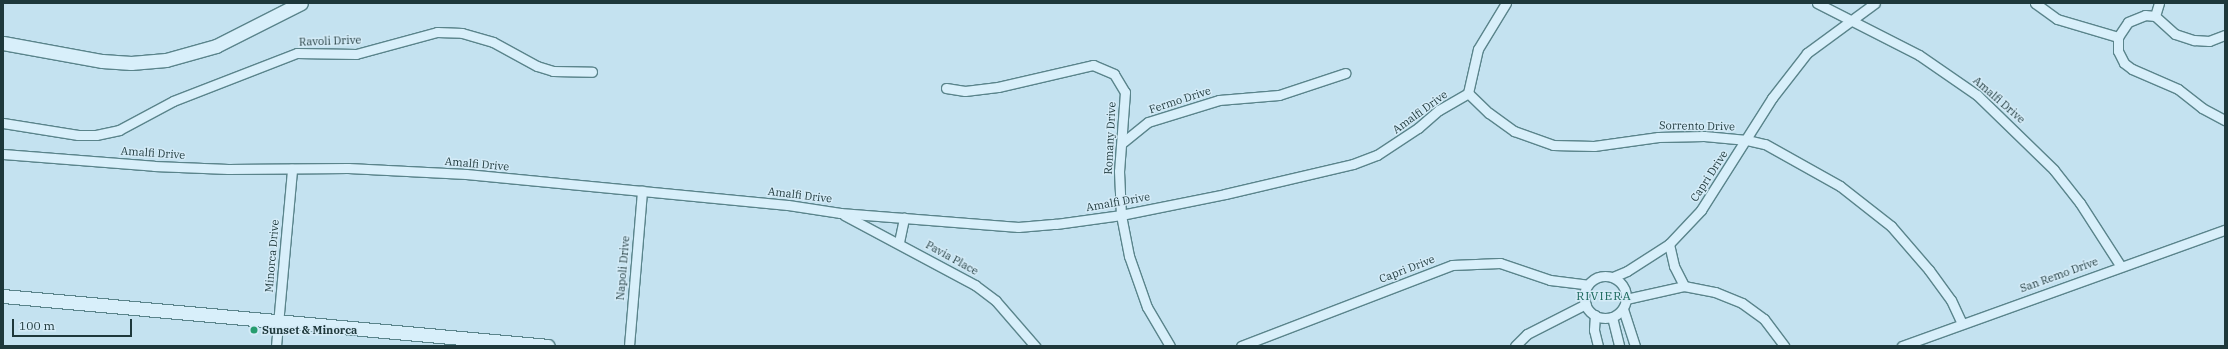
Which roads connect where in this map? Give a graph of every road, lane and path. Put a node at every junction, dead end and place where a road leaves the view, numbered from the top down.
1 (301, 3) edge
2 (1506, 3) edge
3 (1817, 3) edge
4 (1875, 3) edge
5 (2035, 3) edge
6 (2159, 3) edge
7 (2155, 16) junction
8 (1852, 20) junction
9 (2225, 35) edge
10 (2118, 37) junction
11 (3, 43) edge
12 (592, 72) dead end
13 (1345, 73) dead end
14 (946, 88) dead end
15 (1468, 93) junction
16 (2225, 120) edge
17 (3, 123) edge
18 (1747, 140) junction
19 (1122, 143) junction
20 (3, 154) edge
21 (292, 169) junction
22 (642, 191) junction
23 (840, 213) junction
24 (1121, 215) junction
25 (904, 218) junction
26 (2225, 230) edge
27 (899, 242) junction
28 (1669, 244) junction
29 (2120, 265) junction
30 (1613, 277) junction
31 (1588, 285) junction
32 (1684, 286) junction
33 (3, 296) edge
34 (1626, 299) junction
35 (1586, 304) junction
36 (1623, 308) junction
37 (1595, 315) junction
38 (1612, 317) junction
39 (278, 320) junction
40 (1962, 324) junction
41 (276, 346) edge
42 (548, 346) edge
43 (629, 346) edge
44 (1035, 346) edge
45 (1170, 346) edge
46 (1241, 346) edge
47 (1515, 346) edge
48 (1598, 346) edge
49 (1619, 346) edge
50 (1635, 346) edge
51 (1784, 346) edge
52 (1902, 346) edge

1 - 11 main road
2 - 15 street
3 - 8 street, Amalfi Drive
4 - 8 street, Capri Drive
5 - 10 street
6 - 7 street
7 - 9 street
7 - 10 street
8 - 18 street, Capri Drive
8 - 29 street, Amalfi Drive
10 - 16 street
12 - 17 street, Ravoli Drive
13 - 19 street, Fermo Drive
14 - 19 street, Romany Drive
15 - 18 street, Sorrento Drive
15 - 24 street, Amalfi Drive
18 - 28 street, Capri Drive
18 - 40 street, Sorrento Drive
19 - 24 street, Romany Drive
20 - 21 street, Amalfi Drive
21 - 22 street, Amalfi Drive
21 - 39 street, Minorca Drive
22 - 23 street, Amalfi Drive
22 - 43 street, Napoli Drive
23 - 25 street, Amalfi Drive
23 - 27 street, Pavia Place
24 - 25 street, Amalfi Drive
24 - 45 street, Romany Drive
25 - 27 street
26 - 29 street, San Remo Drive
27 - 44 street, Pavia Place
28 - 30 street, Capri Drive
28 - 32 street
29 - 40 street, San Remo Drive
30 - 31 street
30 - 34 street
31 - 35 street
31 - 46 street, Capri Drive
32 - 34 street
32 - 51 street
33 - 39 main road
34 - 36 street
35 - 37 street
35 - 47 street
36 - 38 street
36 - 50 street
37 - 38 street
37 - 48 street
38 - 49 street
39 - 41 street, Minorca Drive
39 - 42 main road
40 - 52 street, San Remo Drive

